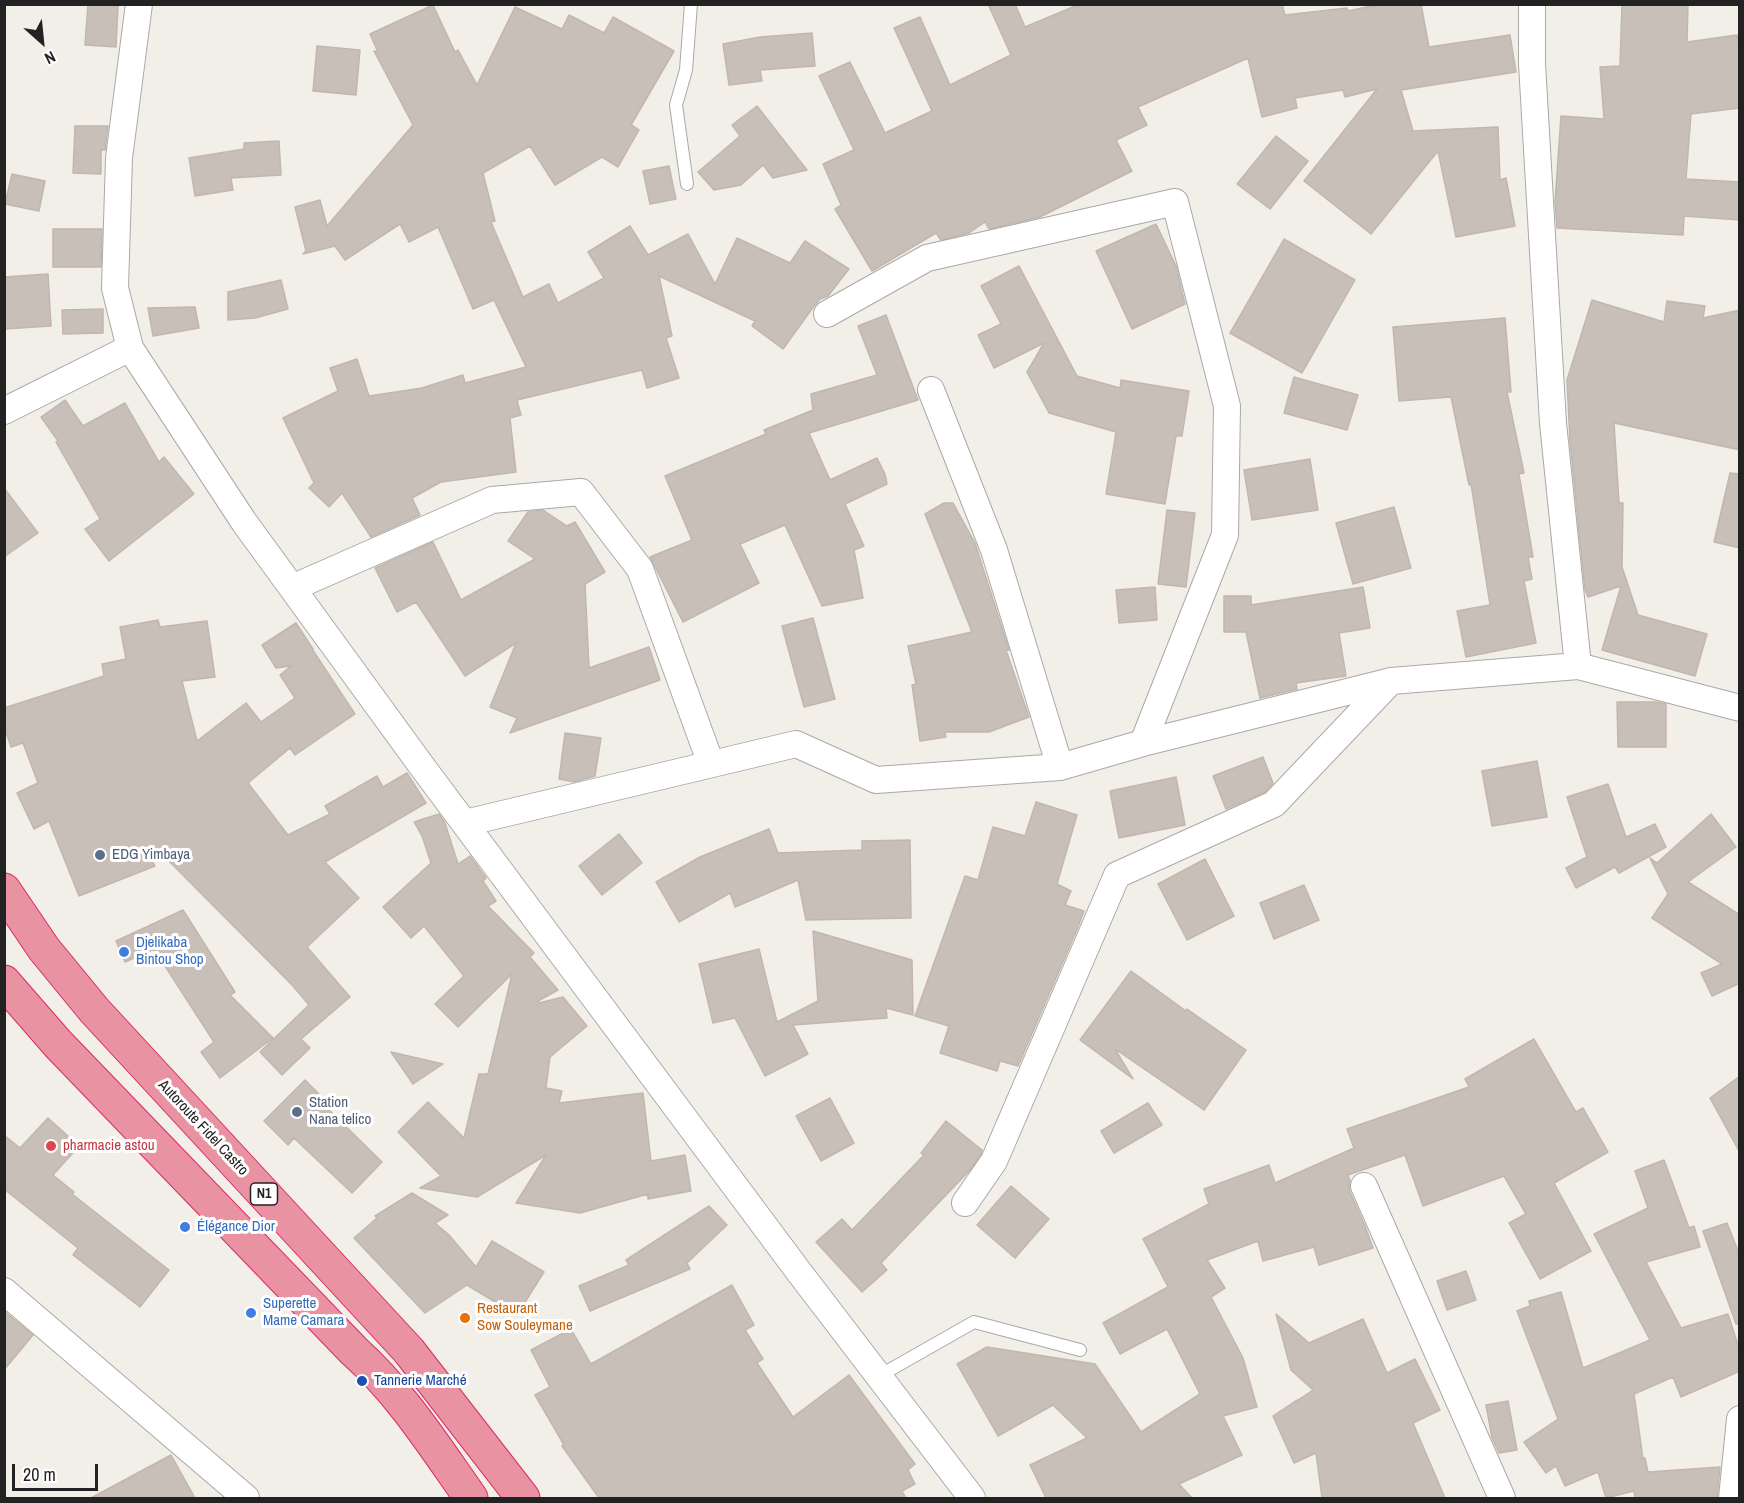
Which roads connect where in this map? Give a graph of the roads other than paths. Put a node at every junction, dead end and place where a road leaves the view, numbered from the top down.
1 (139, 4) edge
2 (691, 4) edge
3 (1532, 4) edge
4 (687, 184) dead end
5 (827, 314) dead end
6 (129, 348) junction
7 (931, 390) dead end
8 (4, 411) edge
9 (292, 588) junction
10 (1578, 666) junction
11 (1392, 681) junction
12 (1740, 708) edge
13 (1143, 743) junction
14 (711, 764) junction
15 (1060, 767) junction
16 (465, 823) junction
17 (4, 890) edge
18 (7, 991) edge
19 (1365, 1186) dead end
20 (965, 1203) dead end
21 (4, 1291) edge
22 (1080, 1350) dead end
23 (879, 1376) junction
24 (1740, 1419) edge
25 (246, 1498) edge
26 (471, 1498) edge
27 (523, 1498) edge
28 (972, 1498) edge
29 (1502, 1498) edge
30 (1732, 1498) edge

1 - 6 street
2 - 4 lane
3 - 10 street
5 - 13 street
6 - 8 street
6 - 9 street
7 - 15 street
9 - 14 street
9 - 16 street
10 - 11 street
10 - 12 street
11 - 13 street
11 - 20 street
13 - 15 street
14 - 15 street
14 - 16 street
16 - 23 street
17 - 27 highway, Autoroute Fidel Castro / N1
18 - 26 highway
19 - 29 street
21 - 25 street
22 - 23 lane
23 - 28 street
24 - 30 street

